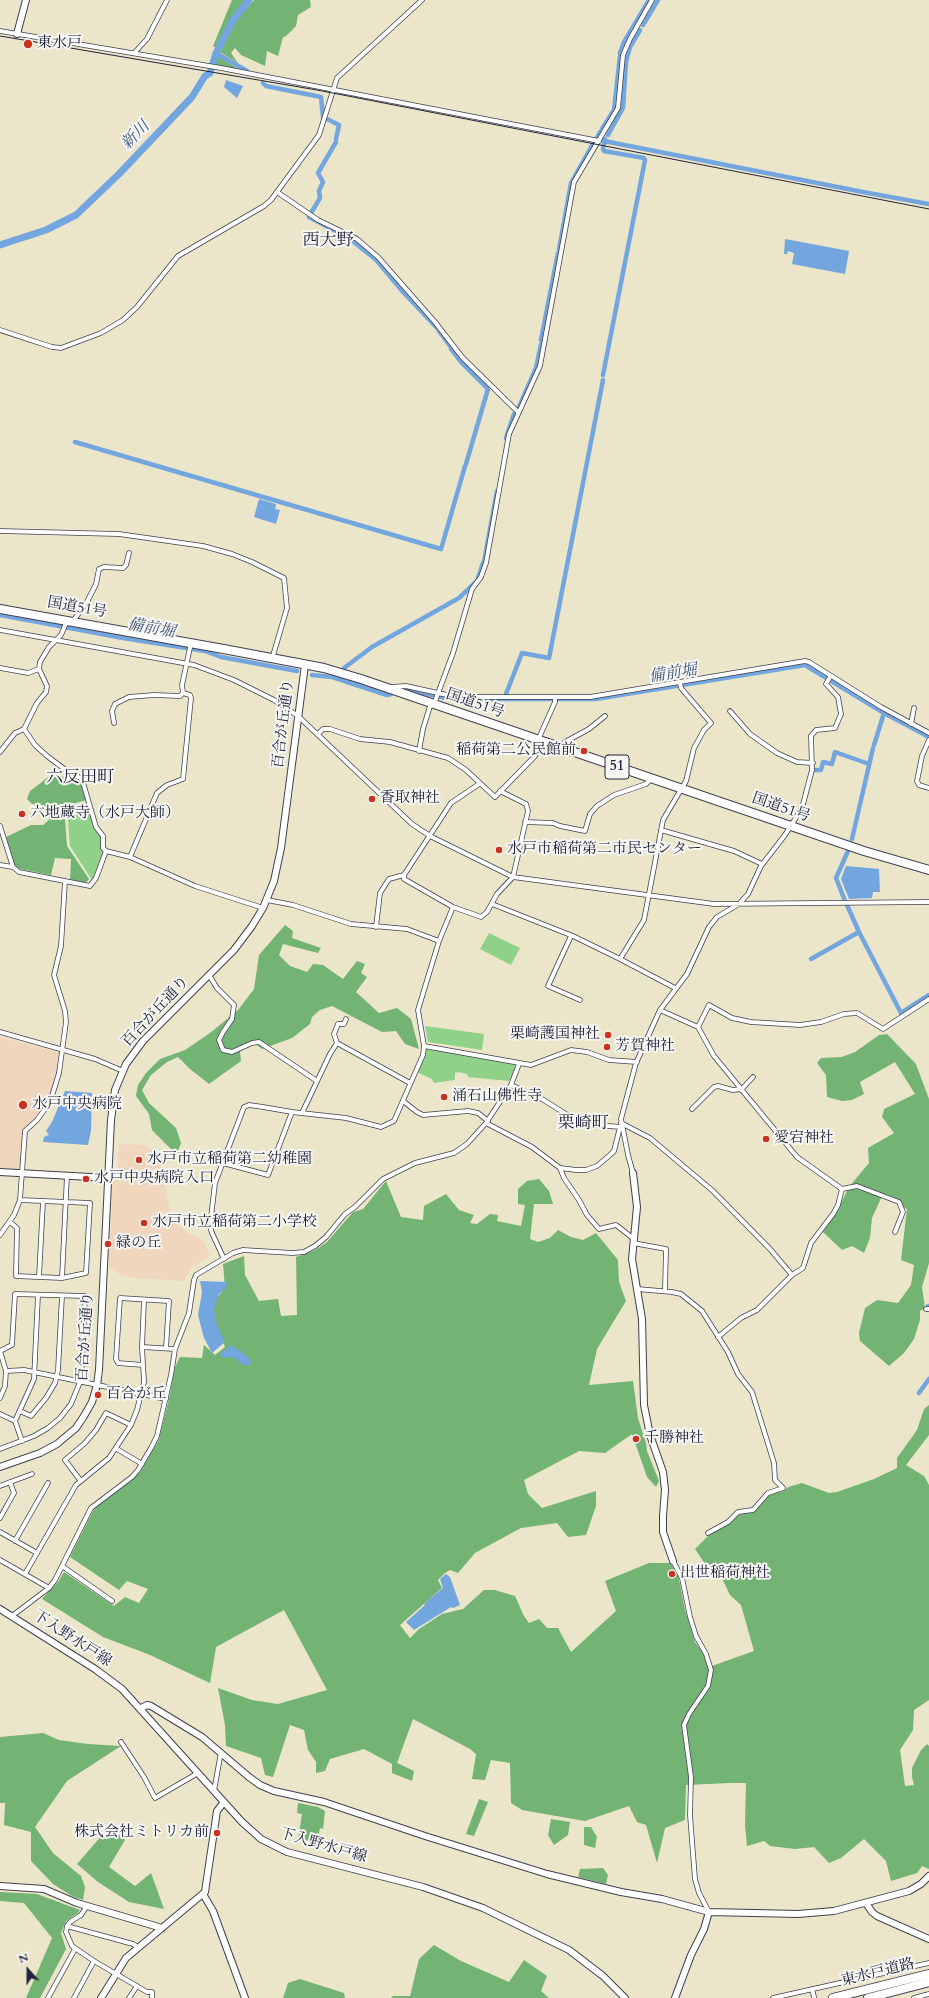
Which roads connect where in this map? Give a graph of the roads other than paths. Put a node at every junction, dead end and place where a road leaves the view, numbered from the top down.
1 (26, 0) edge
2 (167, 0) edge
3 (422, 0) edge
4 (652, 0) edge
5 (0, 31) edge
6 (17, 34) junction
7 (134, 53) junction
8 (332, 89) junction
9 (599, 141) junction
10 (277, 192) junction
11 (0, 330) edge
12 (518, 412) junction
13 (0, 531) edge
14 (129, 553) dead end
15 (0, 608) edge
16 (68, 624) junction
17 (0, 630) edge
18 (56, 639) junction
19 (190, 647) junction
20 (272, 659) junction
21 (186, 664) junction
22 (304, 665) junction
23 (0, 668) edge
24 (39, 669) junction
25 (829, 679) junction
26 (680, 685) junction
27 (384, 687) junction
28 (183, 693) junction
29 (435, 699) junction
30 (555, 699) junction
31 (914, 708) dead end
32 (730, 711) dead end
33 (298, 716) junction
34 (606, 716) dead end
35 (114, 723) dead end
36 (911, 724) junction
37 (24, 729) junction
38 (929, 733) edge
39 (318, 734) junction
40 (929, 740) edge
41 (540, 741) junction
42 (561, 748) junction
43 (419, 751) junction
44 (0, 752) edge
45 (813, 763) junction
46 (651, 779) junction
47 (479, 784) junction
48 (929, 788) edge
49 (682, 789) junction
50 (500, 791) junction
51 (525, 822) junction
52 (0, 826) edge
53 (791, 826) junction
54 (661, 830) junction
55 (430, 836) junction
56 (106, 851) junction
57 (130, 857) junction
58 (0, 864) edge
59 (762, 864) junction
60 (12, 867) junction
61 (929, 870) edge
62 (404, 875) junction
63 (513, 877) junction
64 (65, 881) junction
65 (648, 896) junction
66 (267, 900) junction
67 (929, 902) edge
68 (492, 904) junction
69 (739, 904) junction
70 (453, 907) junction
71 (263, 908) junction
72 (376, 927) junction
73 (571, 936) junction
74 (438, 941) junction
75 (620, 959) junction
76 (209, 975) junction
77 (675, 988) junction
78 (929, 999) edge
79 (580, 1000) dead end
80 (660, 1010) junction
81 (346, 1019) dead end
82 (698, 1027) junction
83 (0, 1032) edge
84 (337, 1043) junction
85 (424, 1046) junction
86 (63, 1050) junction
87 (637, 1062) junction
88 (519, 1064) junction
89 (123, 1071) junction
90 (753, 1077) dead end
91 (318, 1080) junction
92 (410, 1083) junction
93 (511, 1085) junction
94 (741, 1089) junction
95 (403, 1101) junction
96 (692, 1109) dead end
97 (292, 1112) junction
98 (302, 1113) junction
99 (487, 1122) junction
100 (621, 1126) junction
101 (222, 1163) junction
102 (560, 1168) junction
103 (0, 1172) edge
104 (22, 1173) junction
105 (633, 1173) joint
106 (67, 1175) junction
107 (108, 1178) junction
108 (842, 1189) junction
109 (20, 1200) junction
110 (43, 1201) junction
111 (66, 1202) junction
112 (10, 1222) junction
113 (895, 1232) dead end
114 (0, 1235) edge
115 (633, 1241) junction
116 (224, 1259) junction
117 (792, 1275) junction
118 (39, 1277) junction
119 (62, 1278) junction
120 (637, 1289) junction
121 (665, 1290) junction
122 (38, 1295) junction
123 (62, 1296) junction
124 (144, 1300) junction
125 (718, 1337) junction
126 (142, 1347) junction
127 (166, 1348) junction
128 (175, 1349) junction
129 (0, 1351) edge
130 (143, 1364) junction
131 (6, 1371) junction
132 (34, 1372) junction
133 (57, 1377) junction
134 (80, 1382) junction
135 (97, 1385) junction
136 (142, 1394) junction
137 (0, 1398) edge
138 (166, 1399) junction
139 (20, 1411) junction
140 (0, 1414) edge
141 (15, 1421) junction
142 (131, 1424) junction
143 (22, 1440) junction
144 (0, 1449) edge
145 (117, 1449) junction
146 (142, 1464) junction
147 (0, 1467) edge
148 (32, 1474) dead end
149 (80, 1480) junction
150 (10, 1482) junction
151 (48, 1483) dead end
152 (0, 1486) edge
153 (0, 1518) edge
154 (0, 1532) edge
155 (708, 1533) dead end
156 (16, 1541) junction
157 (37, 1553) junction
158 (0, 1560) edge
159 (673, 1561) joint
160 (62, 1566) junction
161 (25, 1574) junction
162 (48, 1588) junction
163 (112, 1601) dead end
164 (0, 1609) edge
165 (12, 1616) junction
166 (140, 1708) junction
167 (120, 1742) dead end
168 (222, 1752) junction
169 (198, 1773) junction
170 (214, 1791) junction
171 (224, 1802) junction
172 (929, 1876) edge
173 (0, 1886) edge
174 (202, 1894) junction
175 (866, 1903) junction
176 (87, 1906) junction
177 (709, 1912) junction
178 (67, 1926) junction
179 (162, 1928) junction
180 (929, 1939) edge
181 (138, 1948) junction
182 (75, 1949) junction
183 (94, 1961) junction
184 (929, 1962) edge
185 (116, 1973) junction
186 (929, 1974) edge
187 (929, 1982) edge
188 (138, 1986) junction
189 (812, 1989) junction
190 (929, 1994) edge
191 (814, 1997) edge
192 (48, 1998) edge
193 (74, 1998) edge
194 (101, 1998) edge
195 (129, 1998) edge
196 (152, 1998) edge
197 (245, 1998) edge
198 (625, 1998) edge
199 (675, 1998) edge
200 (773, 1998) edge
201 (833, 1998) edge
202 (868, 1998) edge
203 (914, 1998) edge

1 - 6 street
2 - 7 street
3 - 8 street
4 - 9 street
5 - 6 street
6 - 7 street
7 - 8 street
8 - 9 street
8 - 10 street
9 - 12 street
10 - 11 street
10 - 12 street
12 - 29 street
13 - 20 street
14 - 16 street
15 - 16 highway, 国道51号 / 51
16 - 18 street
16 - 19 highway, 国道51号 / 51
17 - 18 street
18 - 21 street
18 - 24 street
19 - 20 highway, 国道51号 / 51
19 - 21 street
20 - 22 highway, 国道51号 / 51
21 - 28 street
21 - 33 street
22 - 27 highway, 国道51号 / 51
22 - 33 street, 百合が丘通り
23 - 24 street
24 - 37 street
25 - 26 street
25 - 36 street
25 - 45 street
26 - 30 street
26 - 49 street
27 - 29 highway, 国道51号 / 51
27 - 29 street
28 - 35 street
28 - 57 street
29 - 30 street
29 - 41 highway, 国道51号 / 51
29 - 43 street
30 - 41 street
31 - 36 street
32 - 45 street
33 - 39 street
33 - 66 street, 百合が丘通り
34 - 42 street
36 - 38 street
37 - 44 street
37 - 56 street
39 - 43 street
39 - 55 street
40 - 48 street
41 - 42 highway, 国道51号 / 51
41 - 50 street
42 - 46 highway, 国道51号 / 51
43 - 47 street
45 - 53 street
46 - 49 highway, 国道51号 / 51
46 - 51 street
47 - 50 street
47 - 55 street
49 - 53 highway, 国道51号 / 51
49 - 54 street
50 - 51 street
51 - 63 street
52 - 60 street
53 - 59 street
53 - 61 highway, 国道51号 / 51
54 - 59 street
54 - 65 street
55 - 62 street
55 - 63 street
56 - 57 street
56 - 64 street
57 - 71 street
58 - 60 street
59 - 69 street
60 - 64 street
62 - 70 street
62 - 72 street
63 - 65 street
63 - 68 street
64 - 86 street
65 - 69 street
65 - 75 street
66 - 71 street, 百合が丘通り
66 - 72 street
67 - 69 street
68 - 70 street
68 - 73 street
69 - 77 street
70 - 74 street
71 - 76 street, 百合が丘通り
72 - 74 street
73 - 75 street
73 - 79 street
74 - 85 street
75 - 77 street
76 - 89 street, 百合が丘通り
76 - 91 street
77 - 80 street
78 - 82 street
80 - 82 street
80 - 87 street
81 - 84 street
82 - 94 street
83 - 86 street
84 - 91 street
84 - 92 street
85 - 88 street
85 - 92 street
86 - 89 street
86 - 104 street
87 - 88 street
87 - 100 street
88 - 93 street
89 - 107 street, 百合が丘通り
90 - 94 street
91 - 98 street
92 - 95 street
93 - 99 street
93 - 100 street
94 - 96 street
94 - 108 street
95 - 98 street
95 - 99 street
97 - 98 street
97 - 101 street
97 - 101 street
99 - 102 street
99 - 116 street
100 - 102 street
100 - 105 street
100 - 117 street
101 - 116 street
102 - 115 street
103 - 104 street
104 - 106 street
104 - 109 street
105 - 115 street
106 - 107 street
106 - 111 street
107 - 135 street, 百合が丘通り
108 - 113 street
108 - 117 street
109 - 110 street
109 - 112 street
110 - 111 street
110 - 118 street
111 - 119 street
111 - 119 street
112 - 114 street
112 - 118 street
115 - 120 street
115 - 121 street
116 - 128 street
117 - 125 street
118 - 119 street
120 - 121 street
120 - 159 street
121 - 125 street
122 - 123 street
122 - 129 street
122 - 132 street
123 - 133 street
123 - 134 street
124 - 126 street
124 - 127 street
124 - 130 street
125 - 155 street
126 - 127 street
126 - 130 street
127 - 128 street
128 - 138 street
129 - 131 street
130 - 136 street
131 - 132 street
131 - 137 street
132 - 133 street
132 - 139 street
133 - 134 street
133 - 139 street
134 - 135 street
134 - 143 street
135 - 136 street
135 - 147 street, 百合が丘通り
136 - 138 street
136 - 142 street
138 - 146 street
139 - 141 street
140 - 141 street
141 - 143 street
142 - 145 street
142 - 149 street
143 - 144 street
145 - 146 street
145 - 149 street
146 - 160 street
148 - 150 street
149 - 157 street
150 - 152 street
150 - 153 street
151 - 156 street
154 - 156 street
156 - 157 street
157 - 161 street
158 - 161 street
159 - 177 street
160 - 162 street
160 - 163 street
161 - 162 street
162 - 165 street
164 - 165 street, 下入野水戸線
165 - 166 street, 下入野水戸線
166 - 168 street
166 - 169 street, 下入野水戸線
167 - 169 street
168 - 170 street
168 - 177 street
169 - 170 street, 下入野水戸線
170 - 171 street, 下入野水戸線
171 - 174 street
171 - 198 street, 下入野水戸線
172 - 175 street
173 - 176 street
174 - 179 street
174 - 197 street
175 - 177 street
175 - 180 street
176 - 178 street
176 - 179 street
177 - 199 street
178 - 181 street
178 - 182 street
179 - 181 street
181 - 185 street
182 - 183 street
182 - 192 street
183 - 185 street
183 - 193 street
184 - 189 street
185 - 188 street
185 - 194 street
186 - 201 highway, 東水戸道路
187 - 202 highway, 東水戸道路
188 - 195 street
188 - 196 street
189 - 191 street
189 - 200 street
190 - 203 street

